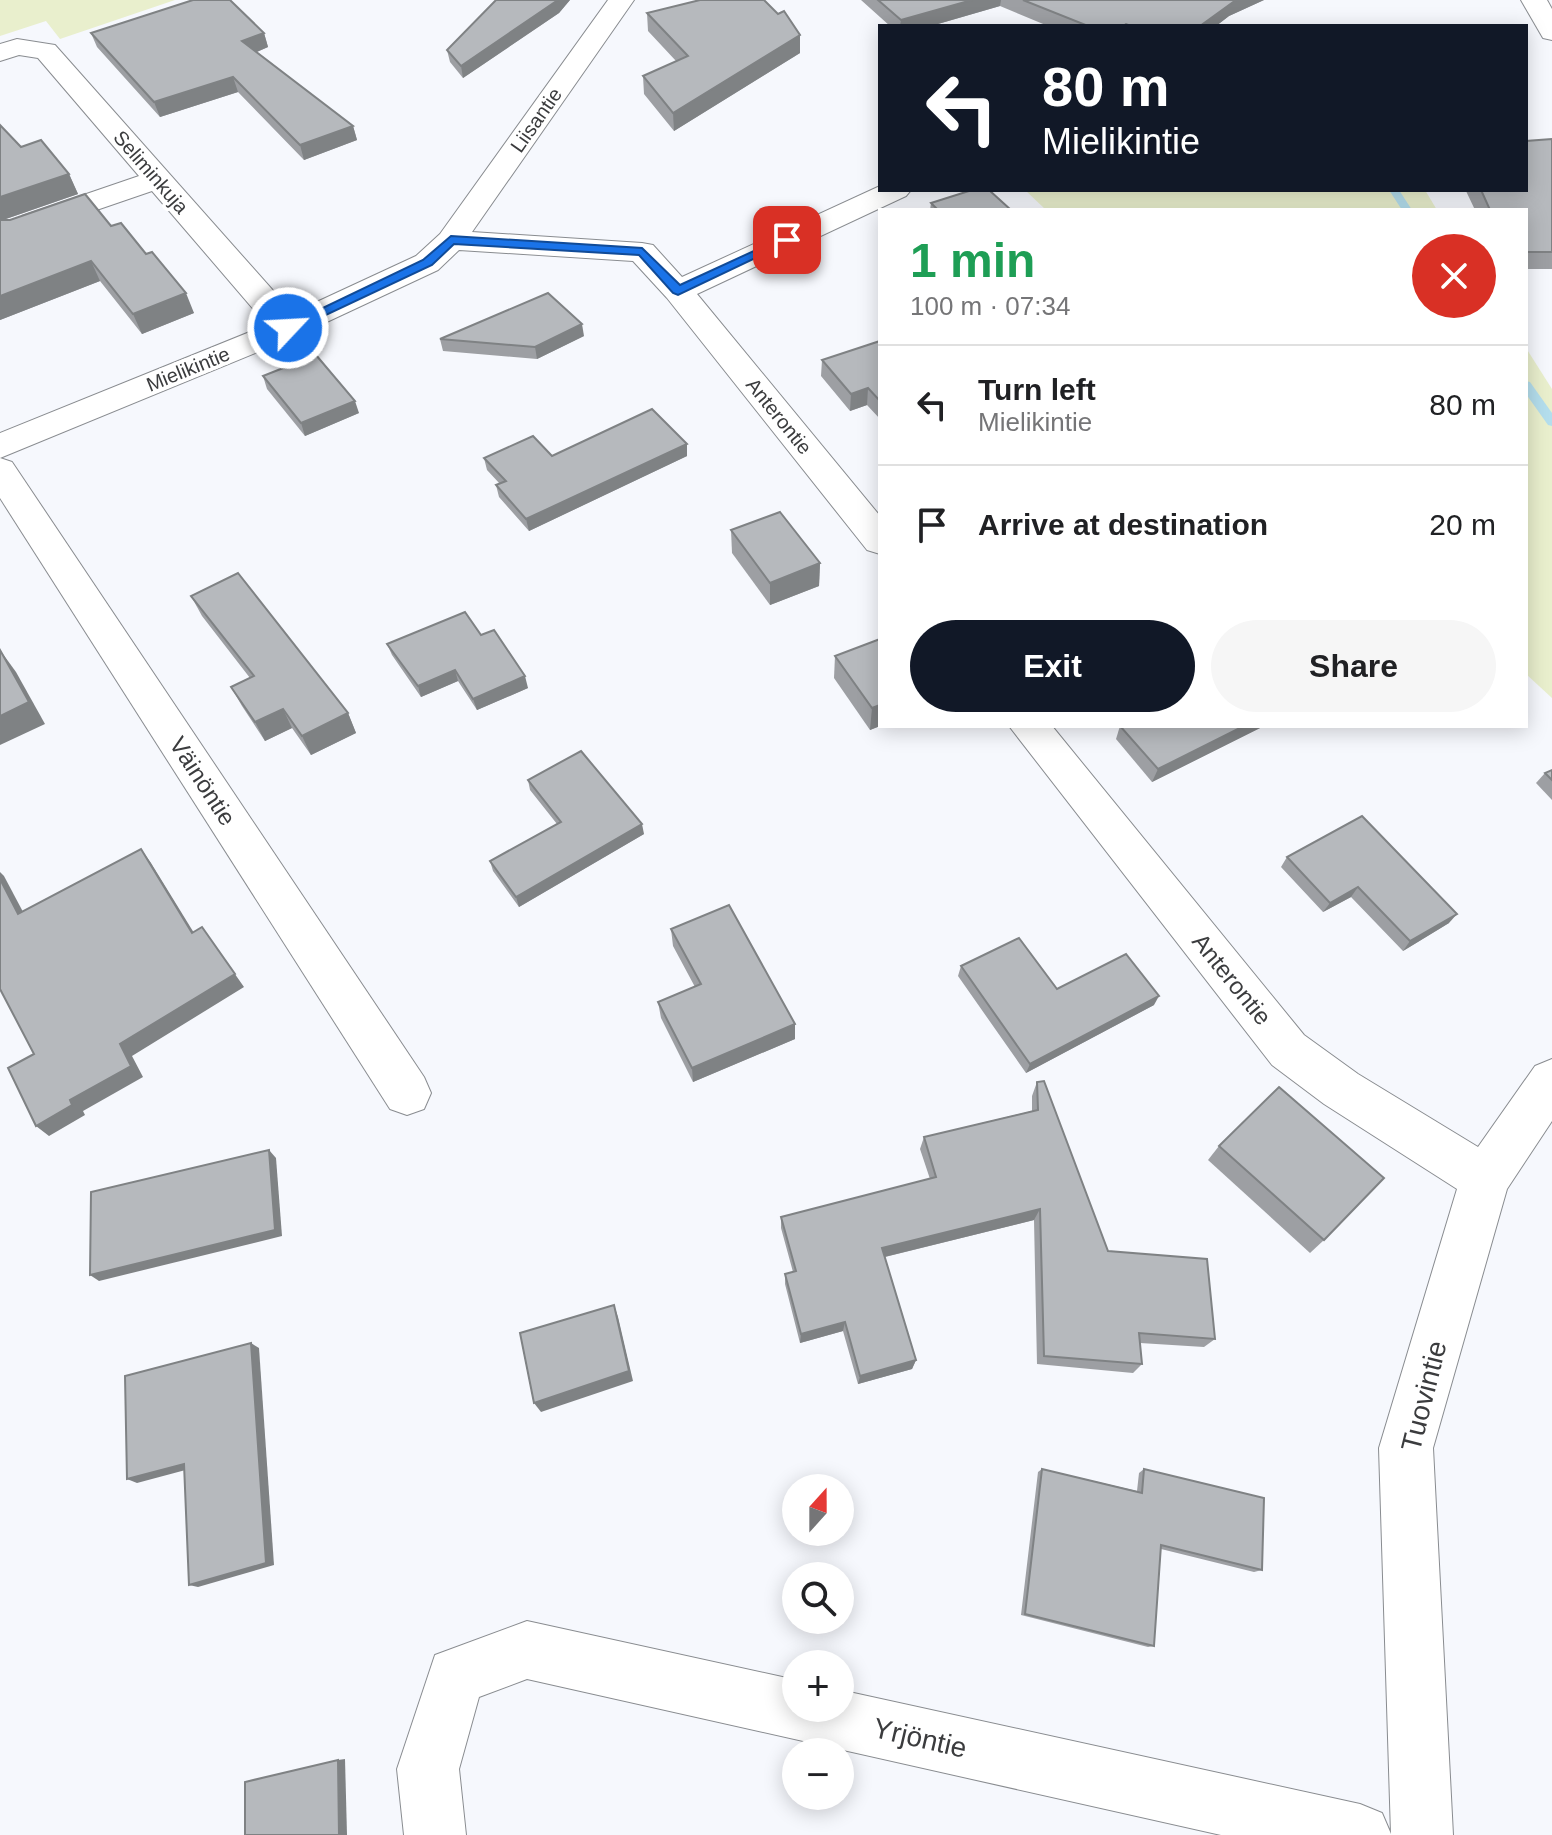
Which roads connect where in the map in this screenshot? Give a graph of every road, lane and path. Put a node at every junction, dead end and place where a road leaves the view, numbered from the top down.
1 (621, 0) edge
2 (1534, 0) edge
3 (1552, 31) edge
4 (0, 53) edge
5 (158, 179) junction
6 (892, 192) edge
7 (8, 231) edge
8 (451, 240) junction
9 (678, 291) junction
10 (288, 328) junction
11 (0, 446) edge
12 (0, 470) edge
13 (878, 539) edge
14 (1031, 728) edge
15 (1552, 1081) edge
16 (407, 1093) dead end
17 (1485, 1179) junction
18 (435, 1835) edge
19 (1360, 1835) edge
20 (1422, 1835) edge

1 - 8 street, Liisantie
2 - 3 street
4 - 5 street, Seliminkuja
5 - 7 street
5 - 10 street, Seliminkuja
6 - 9 street
8 - 9 street
8 - 10 street, Mielikintie
9 - 13 street, Anterontie
10 - 11 street, Mielikintie
12 - 16 street, Väinöntie
14 - 17 street, Anterontie
15 - 17 street, Tuovintie
17 - 20 street, Tuovintie
18 - 19 street, Yrjöntie

